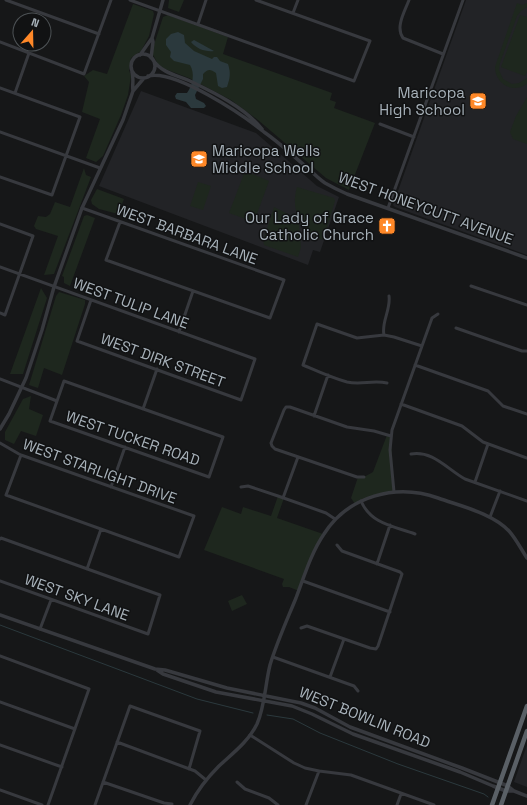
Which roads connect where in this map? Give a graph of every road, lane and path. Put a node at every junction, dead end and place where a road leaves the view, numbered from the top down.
1 (6, 0) edge
2 (111, 0) edge
3 (130, 0) edge
4 (163, 0) edge
5 (206, 0) edge
6 (256, 0) edge
7 (298, 0) edge
8 (409, 0) edge
9 (463, 0) edge
10 (161, 11) junction
11 (293, 13) junction
12 (198, 24) junction
13 (99, 34) junction
14 (152, 38) junction
15 (0, 42) edge
16 (29, 53) junction
17 (444, 54) junction
18 (140, 55) junction
19 (152, 59) junction
20 (132, 72) junction
21 (148, 76) junction
22 (144, 78) junction
23 (0, 88) edge
24 (202, 90) junction
25 (133, 91) junction
26 (15, 93) junction
27 (380, 124) dead end
28 (0, 132) edge
29 (414, 137) junction
30 (66, 156) junction
31 (100, 168) junction
32 (0, 177) edge
33 (82, 208) junction
34 (388, 208) junction
35 (120, 222) junction
36 (0, 224) edge
37 (527, 258) edge
38 (0, 267) edge
39 (19, 274) junction
40 (471, 286) dead end
41 (54, 287) junction
42 (193, 291) junction
43 (390, 296) dead end
44 (91, 300) junction
45 (527, 305) edge
46 (0, 313) edge
47 (438, 314) dead end
48 (456, 328) dead end
49 (179, 332) junction
50 (384, 335) junction
51 (422, 346) junction
52 (527, 351) edge
53 (415, 366) junction
54 (157, 369) junction
55 (328, 375) junction
56 (0, 379) edge
57 (388, 383) dead end
58 (21, 387) junction
59 (241, 400) joint
60 (57, 401) junction
61 (401, 404) junction
62 (143, 409) junction
63 (527, 414) edge
64 (314, 416) junction
65 (0, 429) edge
66 (391, 436) junction
67 (0, 443) edge
68 (488, 444) junction
69 (125, 447) junction
70 (410, 454) dead end
71 (21, 455) junction
72 (298, 456) junction
73 (527, 458) edge
74 (364, 477) dead end
75 (475, 482) junction
76 (241, 486) dead end
77 (111, 487) junction
78 (500, 491) junction
79 (394, 492) junction
80 (283, 498) junction
81 (361, 501) junction
82 (527, 501) edge
83 (490, 518) junction
84 (335, 519) junction
85 (390, 525) junction
86 (101, 529) junction
87 (415, 534) dead end
88 (0, 539) edge
89 (337, 545) dead end
90 (527, 558) edge
91 (377, 564) junction
92 (88, 569) junction
93 (0, 581) edge
94 (303, 581) junction
95 (51, 600) junction
96 (390, 612) junction
97 (0, 614) edge
98 (301, 628) dead end
99 (40, 629) junction
100 (344, 639) junction
101 (0, 656) edge
102 (273, 657) junction
103 (156, 669) junction
104 (330, 677) junction
105 (358, 691) dead end
106 (264, 695) junction
107 (263, 700) junction
108 (0, 702) edge
109 (527, 706) edge
110 (75, 729) junction
111 (527, 731) edge
112 (250, 735) junction
113 (117, 742) junction
114 (0, 745) edge
115 (62, 767) junction
116 (189, 769) junction
117 (319, 771) junction
118 (206, 780) junction
119 (103, 782) junction
120 (237, 782) dead end
121 (499, 785) junction
122 (507, 788) junction
123 (0, 790) edge
124 (401, 794) junction
125 (527, 796) edge
126 (172, 804) dead end
127 (42, 805) edge
128 (48, 805) edge
129 (95, 805) edge
130 (190, 805) edge
131 (278, 805) edge
132 (306, 805) edge
133 (397, 805) edge
134 (434, 805) edge
135 (492, 805) edge
136 (501, 805) edge

1 - 13 street
2 - 13 street
3 - 10 street
4 - 10 street
5 - 12 street
6 - 11 street
7 - 11 street
8 - 17 street
9 - 17 street
10 - 12 street
10 - 14 street
11 - 12 street
13 - 16 street
14 - 18 street
14 - 19 street
15 - 16 street
16 - 26 street
17 - 29 street
18 - 19 street
18 - 20 street
19 - 21 street
19 - 24 street, WEST HONEYCUTT AVENUE
20 - 22 street
20 - 25 street
21 - 22 street
21 - 24 street, WEST HONEYCUTT AVENUE
22 - 25 street
23 - 26 street
24 - 34 street, WEST HONEYCUTT AVENUE
25 - 31 street
26 - 30 street
27 - 29 street
28 - 30 street
29 - 34 street
30 - 31 street
30 - 32 street
31 - 33 street
33 - 35 street, WEST BARBARA LANE
33 - 41 street
34 - 37 street, WEST HONEYCUTT AVENUE
35 - 42 street
35 - 42 street, WEST BARBARA LANE
36 - 39 street
38 - 39 street, WEST TULIP LANE
39 - 41 street, WEST TULIP LANE
39 - 46 street
40 - 45 street
41 - 44 street, WEST TULIP LANE
41 - 58 street
42 - 49 street
43 - 50 street
44 - 49 street, WEST TULIP LANE
44 - 54 street, WEST DIRK STREET
47 - 51 street
48 - 52 street
49 - 59 street, WEST TULIP LANE
50 - 51 street
50 - 55 street
51 - 53 street
53 - 61 street
53 - 63 street
54 - 59 street, WEST DIRK STREET
54 - 62 street
55 - 57 street
55 - 64 street
56 - 58 street
58 - 60 street
58 - 65 street
60 - 62 street
60 - 69 street, WEST TUCKER ROAD
61 - 66 street
61 - 68 street
62 - 69 street, WEST TUCKER ROAD
64 - 66 street
64 - 72 street
66 - 79 street
67 - 71 street, WEST STARLIGHT DRIVE
68 - 73 street
68 - 75 street
69 - 77 street
70 - 75 street
71 - 77 street, WEST STARLIGHT DRIVE
71 - 86 street
72 - 74 street
72 - 80 street
75 - 78 street
76 - 80 street
77 - 86 street, WEST STARLIGHT DRIVE
78 - 82 street
78 - 83 street
79 - 81 street
79 - 83 street
80 - 84 street
81 - 84 street
81 - 85 street
83 - 90 street
84 - 94 street
85 - 87 street
85 - 91 street
86 - 92 street
88 - 92 street
89 - 91 street
91 - 96 street
92 - 95 street, WEST SKY LANE
93 - 95 street, WEST SKY LANE
94 - 96 street
94 - 102 street
95 - 99 street
96 - 100 street
97 - 99 street, WEST BOWLIN ROAD
98 - 100 street
99 - 103 street, WEST BOWLIN ROAD
100 - 104 street
101 - 110 street
102 - 104 street
102 - 106 street
103 - 106 street, WEST BOWLIN ROAD
103 - 107 street, WEST BOWLIN ROAD
104 - 105 street
106 - 107 street
106 - 121 street, WEST BOWLIN ROAD
107 - 112 street
107 - 121 street, WEST BOWLIN ROAD
108 - 110 street
109 - 121 highway
110 - 115 street
111 - 122 highway
112 - 117 street
112 - 118 street
113 - 116 street
113 - 116 street
113 - 119 street
114 - 115 street
115 - 128 street
116 - 118 street
117 - 124 street
117 - 132 street
118 - 130 street
119 - 126 street
119 - 129 street
120 - 131 street
121 - 122 street, WEST BOWLIN ROAD
121 - 135 highway
122 - 125 street, WEST BOWLIN ROAD
122 - 136 highway
123 - 127 street
124 - 133 street
124 - 134 street

